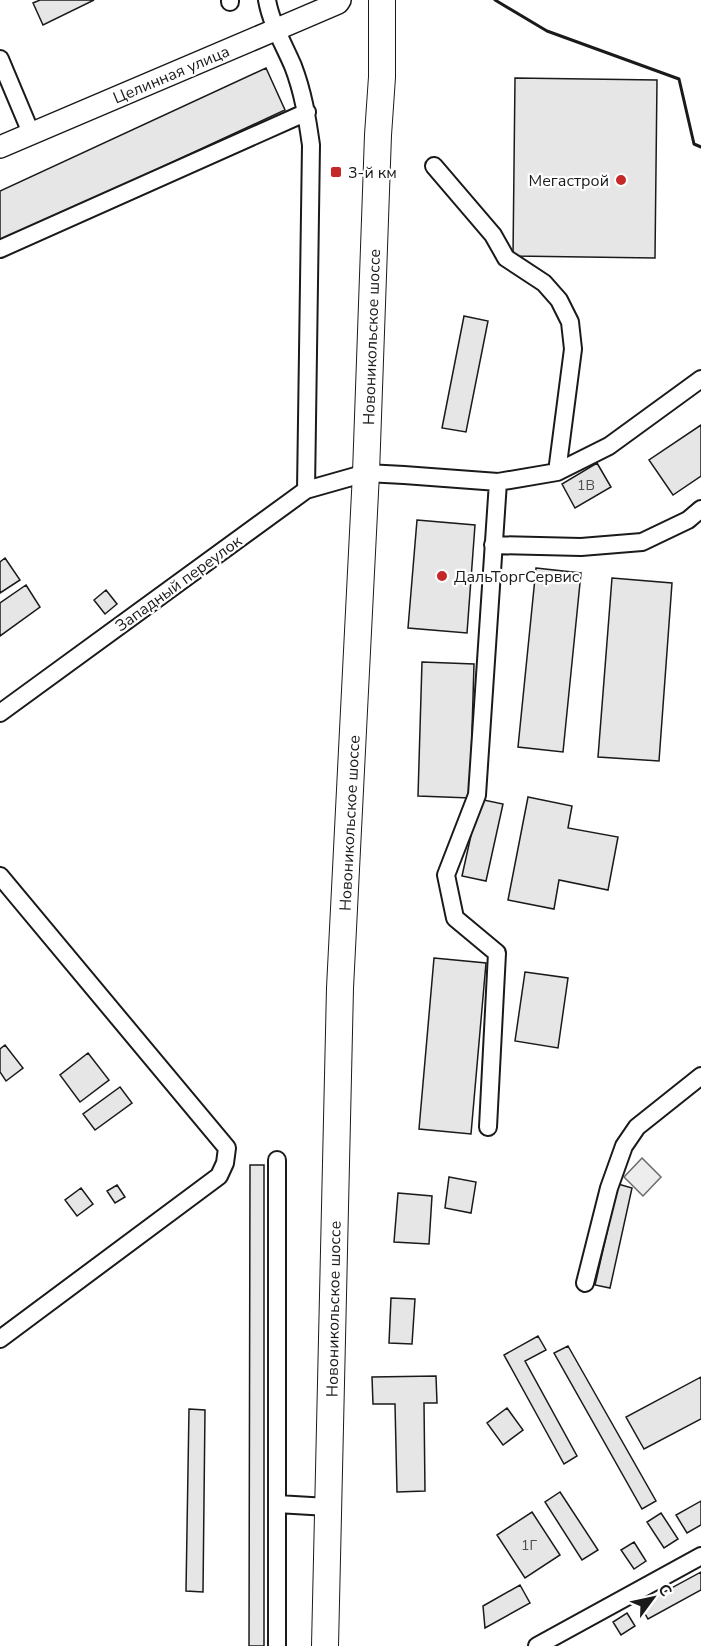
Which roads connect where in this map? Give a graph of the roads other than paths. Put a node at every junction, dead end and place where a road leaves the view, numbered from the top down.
1 (267, 0) edge
2 (340, 0) edge
3 (382, 0) edge
4 (276, 29) junction
5 (0, 59) edge
6 (307, 112) junction
7 (30, 133) junction
8 (0, 147) edge
9 (434, 166) dead end
10 (0, 249) edge
11 (701, 378) edge
12 (557, 472) junction
13 (366, 474) junction
14 (498, 482) junction
15 (306, 490) junction
16 (701, 509) edge
17 (493, 545) junction
18 (0, 713) edge
19 (0, 876) edge
20 (701, 1076) edge
21 (488, 1127) dead end
22 (278, 1160) dead end
23 (585, 1283) dead end
24 (0, 1339) edge
25 (277, 1504) junction
26 (328, 1507) junction
27 (701, 1556) edge
28 (277, 1646) edge
29 (325, 1646) edge
30 (537, 1646) edge

1 - 4 street
2 - 4 main road, Целинная улица
3 - 13 highway, Новоникольское шоссе
4 - 6 street
4 - 7 main road, Целинная улица
5 - 7 street
6 - 10 street
6 - 15 street
7 - 8 main road, Целинная улица
9 - 12 street
11 - 12 street, Западный переулок
12 - 14 street, Западный переулок
13 - 14 street, Западный переулок
13 - 15 street, Западный переулок
13 - 26 highway, Новоникольское шоссе
14 - 17 street
15 - 18 street, Западный переулок
16 - 17 street
17 - 21 street
19 - 24 street
20 - 23 street
22 - 25 street
25 - 26 street
25 - 28 street
26 - 29 highway, Новоникольское шоссе
27 - 30 street

